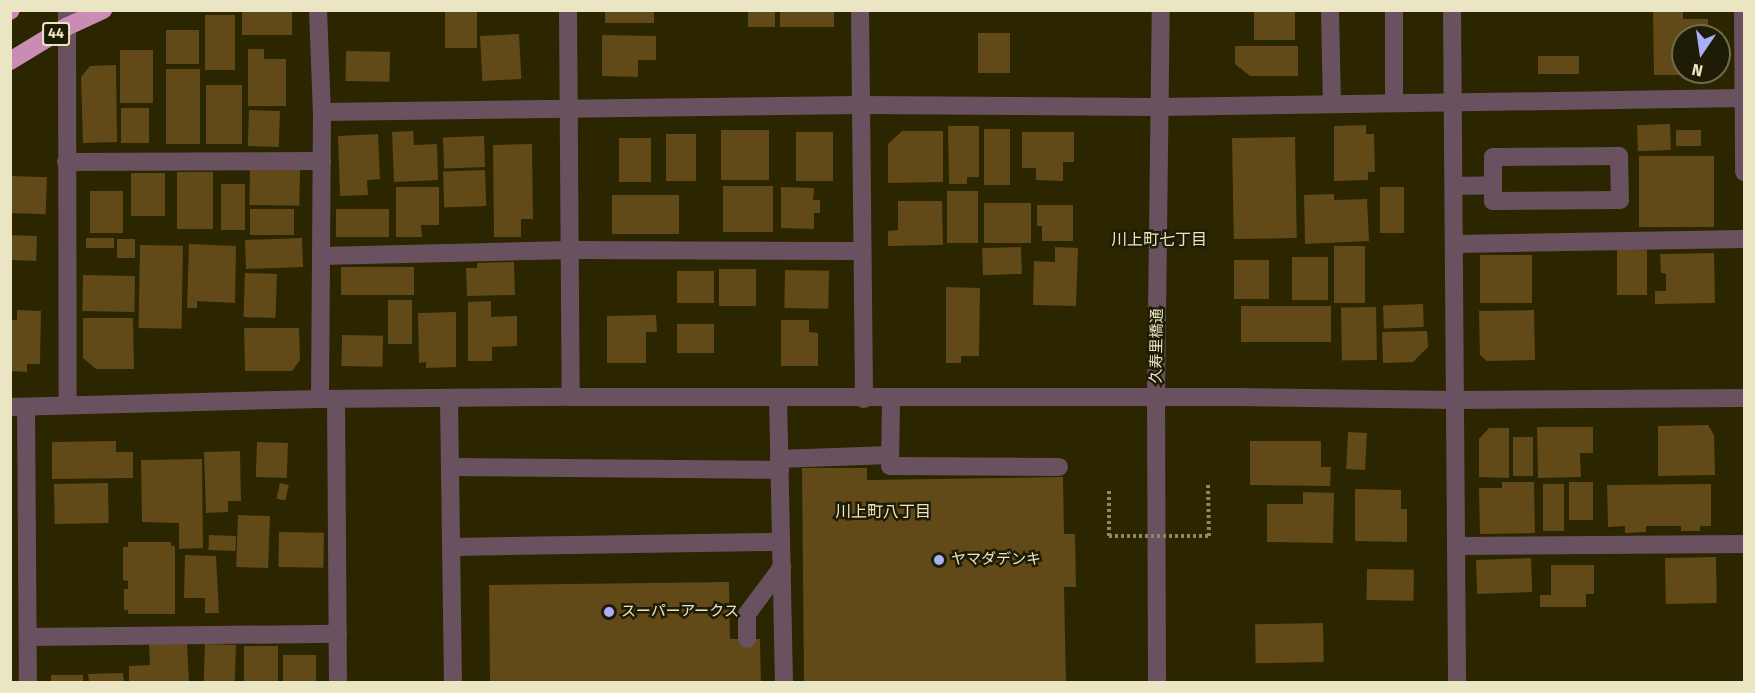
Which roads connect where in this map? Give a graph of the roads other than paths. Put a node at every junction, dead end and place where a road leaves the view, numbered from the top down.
1 (103, 10) edge
2 (318, 10) edge
3 (568, 10) edge
4 (860, 10) edge
5 (1161, 10) edge
6 (1330, 10) edge
7 (1394, 10) edge
8 (1452, 10) edge
9 (1743, 10) edge
10 (67, 19) edge
11 (10, 61) edge
12 (1743, 98) edge
13 (1452, 101) junction
14 (1394, 102) junction
15 (1332, 103) junction
16 (860, 105) junction
17 (1159, 107) junction
18 (569, 108) junction
19 (322, 112) junction
20 (322, 161) junction
21 (66, 162) junction
22 (1744, 172) edge
23 (1493, 185) junction
24 (1454, 186) junction
25 (1744, 239) edge
26 (1454, 244) junction
27 (570, 250) junction
28 (862, 250) junction
29 (321, 256) junction
30 (571, 397) junction
31 (778, 397) junction
32 (1156, 397) junction
33 (449, 398) junction
34 (891, 398) junction
35 (1744, 398) edge
36 (328, 399) junction
37 (864, 399) junction
38 (1456, 400) junction
39 (68, 405) junction
40 (18, 407) edge
41 (890, 455) junction
42 (779, 464) junction
43 (450, 467) junction
44 (1059, 467) dead end
45 (780, 542) junction
46 (1744, 544) edge
47 (1456, 546) junction
48 (452, 547) junction
49 (782, 567) junction
50 (338, 634) junction
51 (28, 637) junction
52 (747, 639) dead end
53 (28, 682) edge
54 (338, 682) edge
55 (453, 682) edge
56 (784, 682) edge
57 (1157, 682) edge
58 (1457, 682) edge

1 - 10 highway, 44
2 - 19 street
3 - 18 street
4 - 16 street
5 - 17 street, 久寿里橋通
6 - 15 street
7 - 14 street
8 - 13 street
9 - 12 street
10 - 11 highway, 44
10 - 21 street
12 - 13 street
12 - 22 street
13 - 14 street
13 - 24 street
14 - 15 street
15 - 17 street
16 - 17 street
16 - 18 street
16 - 28 street
17 - 32 street, 久寿里橋通
18 - 19 street
18 - 27 street
19 - 20 street
20 - 21 street
20 - 29 street
21 - 39 street
23 - 23 street
23 - 24 street
24 - 26 street
25 - 26 street
26 - 38 street
27 - 28 street
27 - 29 street
27 - 30 street
28 - 37 street
29 - 36 street
30 - 31 street
30 - 33 street
31 - 37 street
31 - 42 street
32 - 34 street
32 - 38 street
32 - 57 street, 久寿里橋通
33 - 36 street
33 - 43 street
34 - 37 street
34 - 41 street
35 - 38 street
36 - 39 street
36 - 50 street
38 - 47 street
39 - 40 street
40 - 51 street
41 - 42 street
41 - 44 street
42 - 43 street
42 - 45 street
43 - 48 street
45 - 48 street
45 - 49 street
46 - 47 street
47 - 58 street
48 - 55 street
49 - 52 street
49 - 56 street
50 - 51 street
50 - 54 street
51 - 53 street

